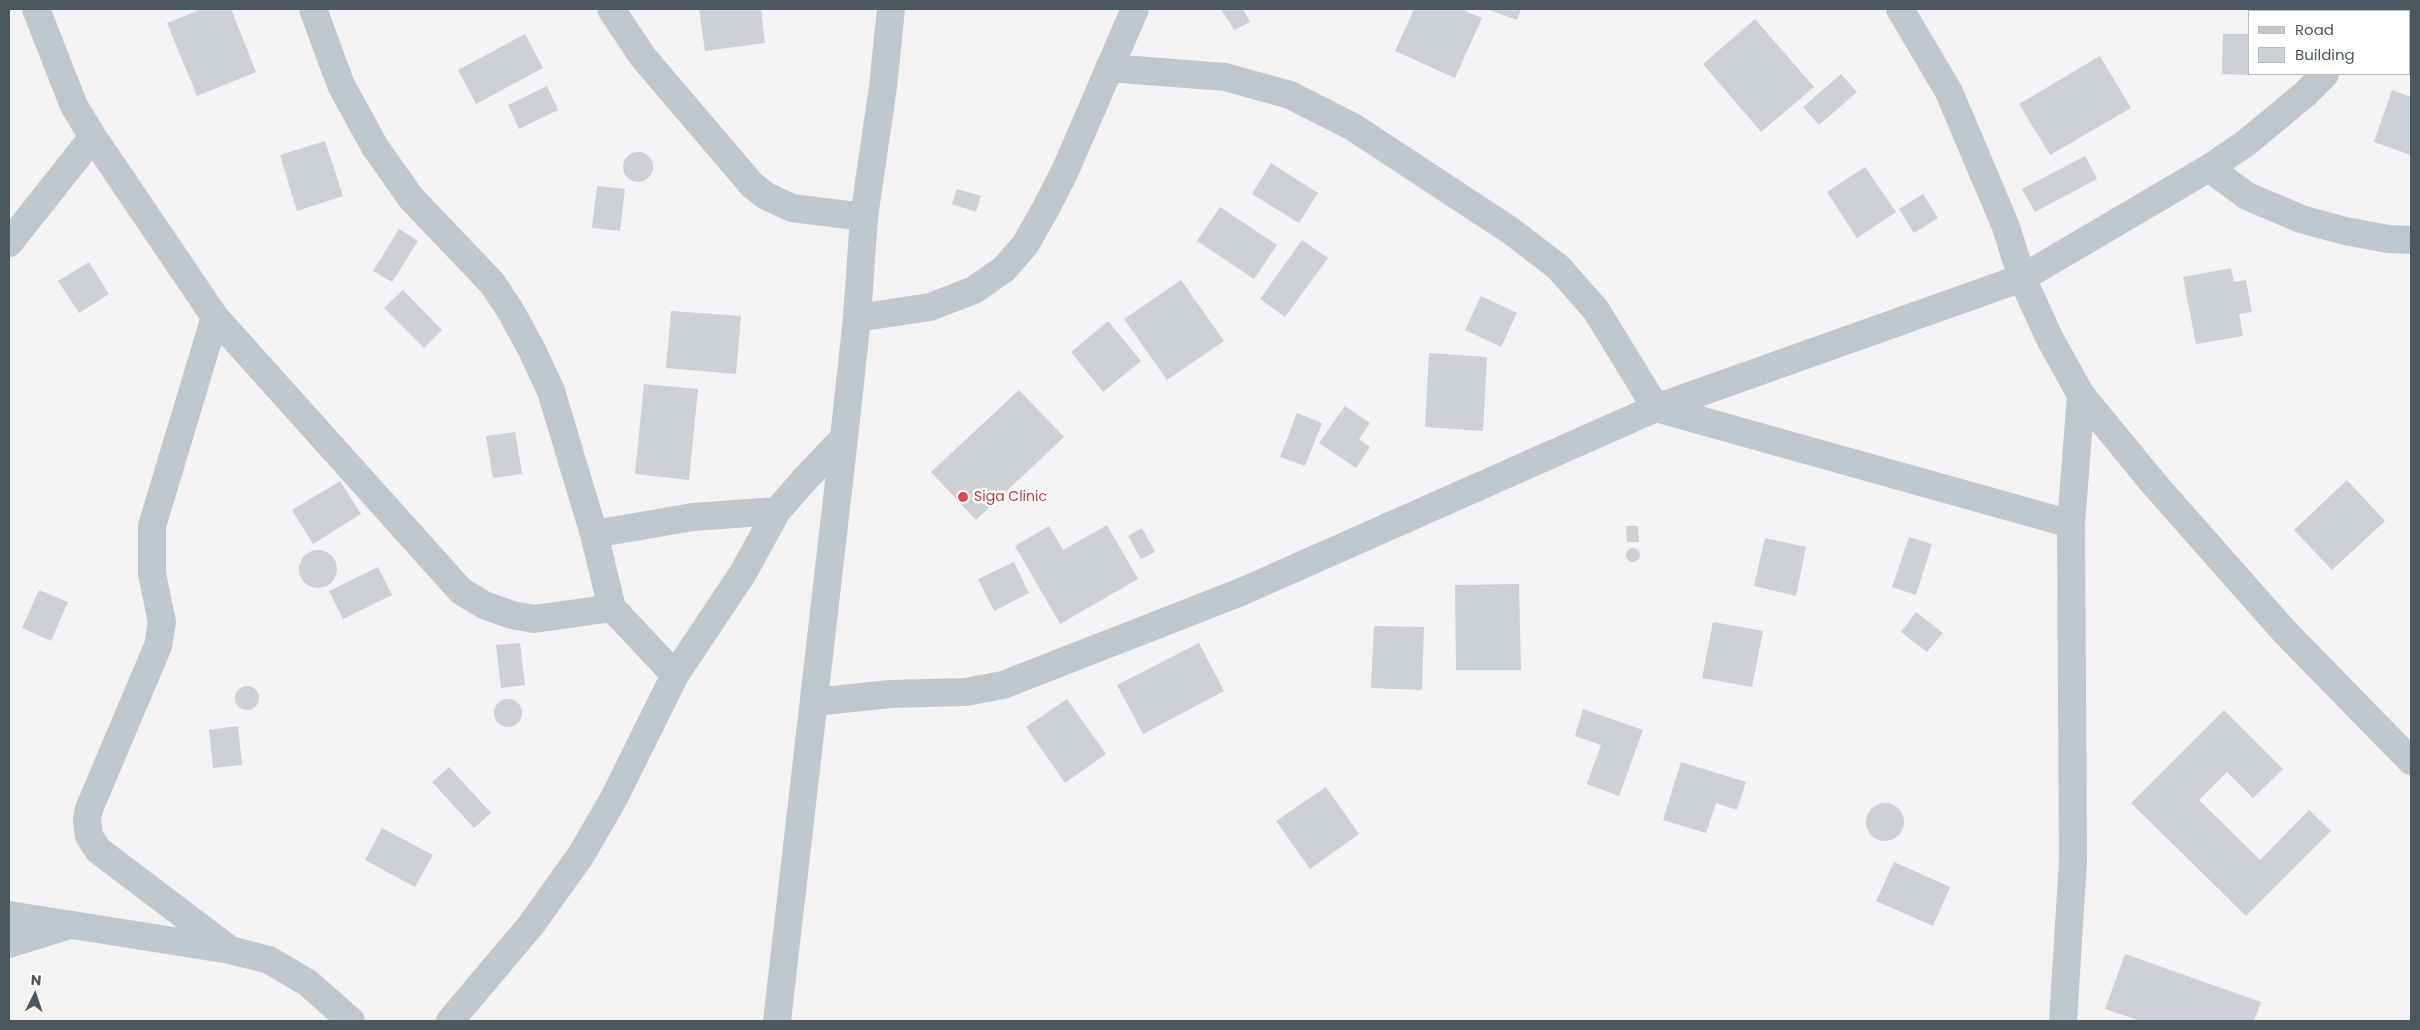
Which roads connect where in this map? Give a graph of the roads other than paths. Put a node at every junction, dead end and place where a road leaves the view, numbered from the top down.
1 (36, 9) edge
2 (313, 9) edge
3 (611, 9) edge
4 (891, 9) edge
5 (1135, 9) edge
6 (1900, 9) edge
7 (1109, 68) junction
8 (2324, 75) edge
9 (93, 137) junction
10 (2209, 168) junction
11 (864, 217) junction
12 (2411, 240) edge
13 (9, 243) edge
14 (2022, 278) junction
15 (215, 317) junction
16 (857, 318) junction
17 (2081, 395) junction
18 (1656, 408) junction
19 (844, 438) junction
20 (777, 511) junction
21 (2071, 524) junction
22 (594, 534) junction
23 (612, 608) junction
24 (675, 675) junction
25 (814, 702) junction
26 (2411, 762) edge
27 (9, 915) edge
28 (73, 924) junction
29 (9, 944) edge
30 (230, 950) junction
31 (351, 1021) edge
32 (450, 1021) edge
33 (777, 1021) edge
34 (2063, 1021) edge

1 - 9 street
2 - 22 street
3 - 11 street
4 - 11 street
5 - 7 street
6 - 14 street
7 - 16 street
7 - 18 street
8 - 10 street
9 - 13 street
9 - 15 street
10 - 12 street
10 - 14 street
11 - 16 street
14 - 17 street
14 - 18 street
15 - 23 street
15 - 30 street
16 - 19 street
17 - 21 street
17 - 26 street
18 - 21 street
18 - 25 street
19 - 20 street
19 - 25 street
20 - 22 street
20 - 24 street
21 - 34 street
22 - 23 street
23 - 24 street
24 - 32 street
25 - 33 street
27 - 28 street
28 - 29 street
28 - 30 street
30 - 31 street

